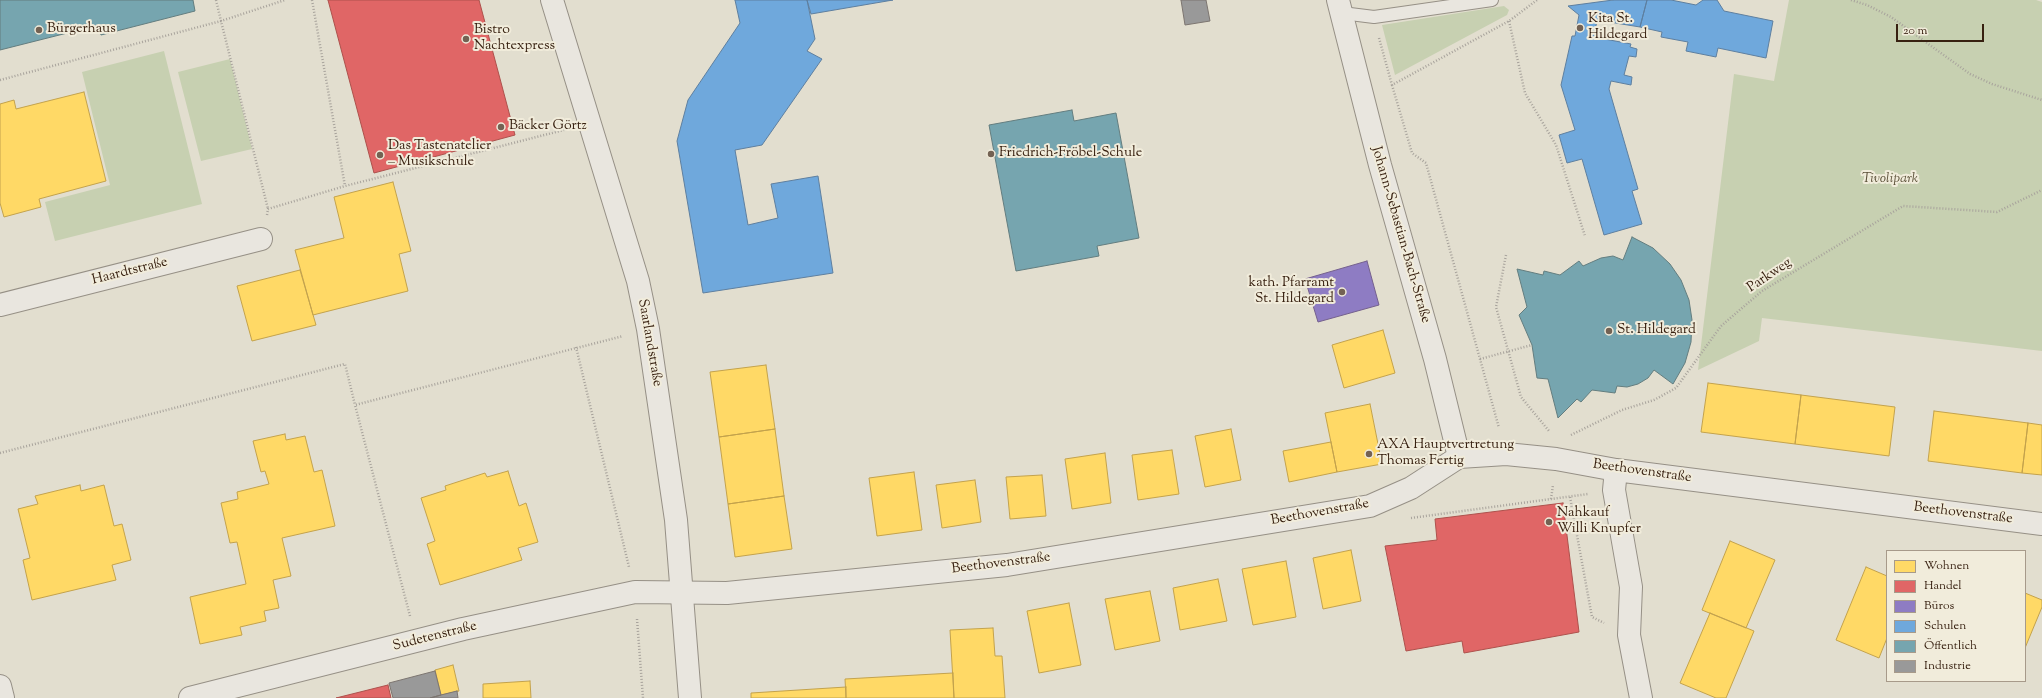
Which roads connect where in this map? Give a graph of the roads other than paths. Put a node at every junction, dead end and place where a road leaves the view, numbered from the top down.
1 (552, 0) edge
2 (1492, 0) edge
3 (1340, 7) edge
4 (261, 239) road end
5 (0, 305) edge
6 (1459, 457) junction
7 (1615, 480) junction
8 (2042, 524) edge
9 (682, 592) junction
10 (0, 686) edge
11 (3, 698) edge
12 (190, 698) edge
13 (690, 698) edge
14 (1641, 698) edge

1 - 9 street, Saarlandstraße
2 - 3 lane, Johann-Sebastian-Bach-Straße
3 - 6 street, Johann-Sebastian-Bach-Straße
4 - 5 street, Haardtstraße
6 - 7 street, Beethovenstraße
6 - 9 street, Beethovenstraße
7 - 8 street, Beethovenstraße
7 - 14 street
9 - 12 street, Sudetenstraße
9 - 13 street, Saarlandstraße
10 - 11 street

